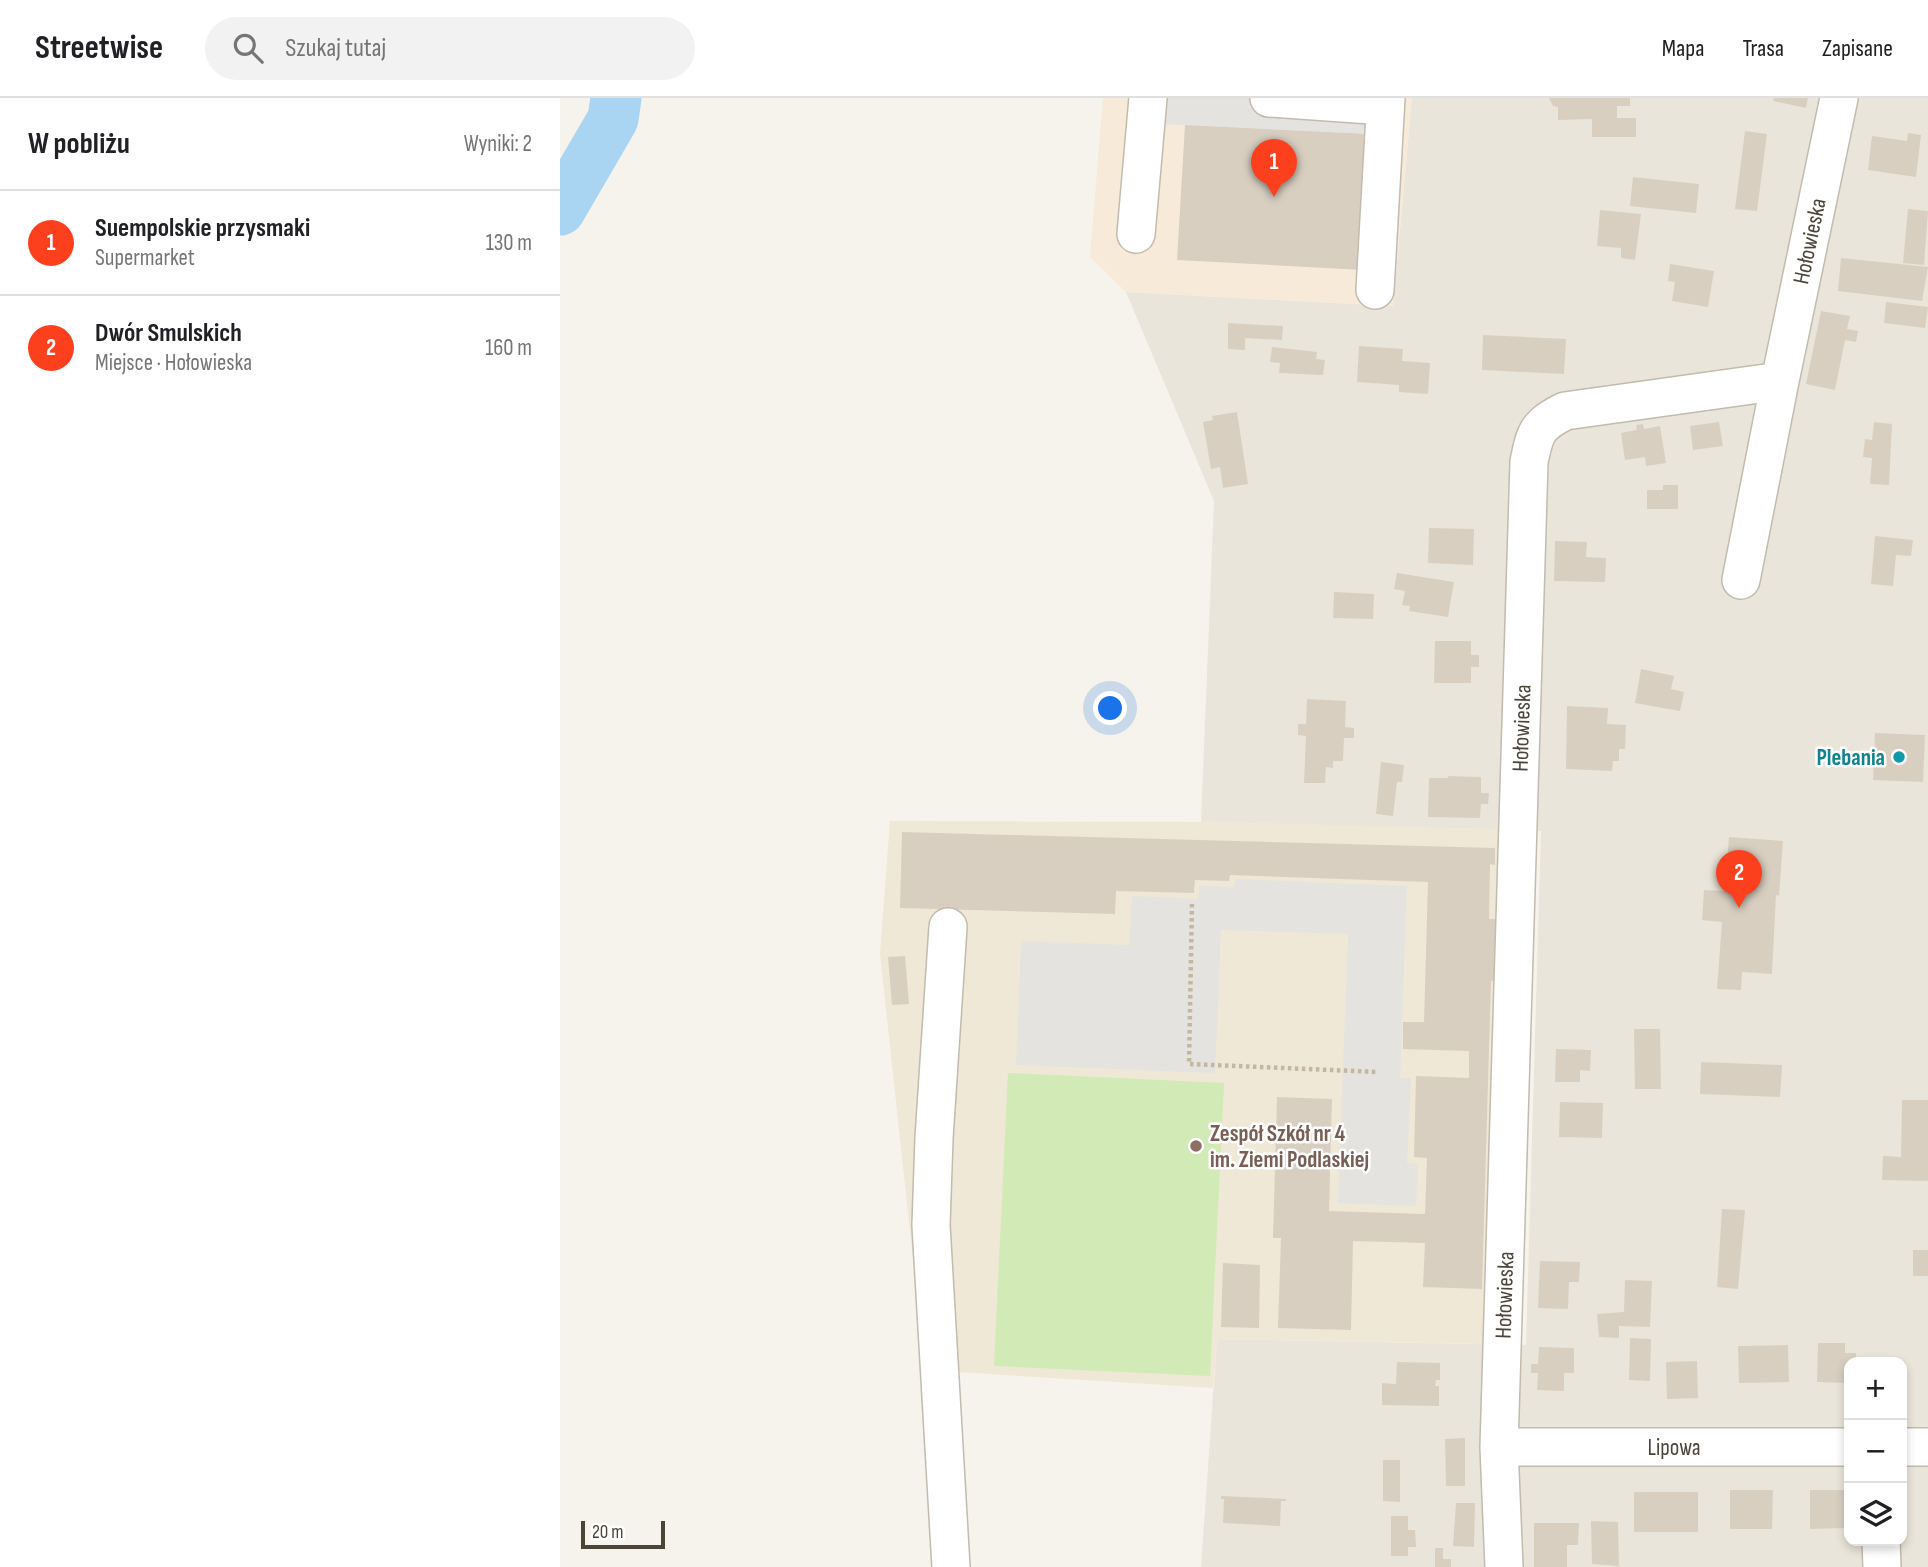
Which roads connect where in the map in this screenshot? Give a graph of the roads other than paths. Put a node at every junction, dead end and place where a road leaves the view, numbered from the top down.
1 (1148, 98) edge
2 (1269, 98) edge
3 (1839, 98) edge
4 (1385, 102) edge
5 (1136, 234) dead end
6 (1375, 290) dead end
7 (1780, 381) junction
8 (1741, 580) dead end
9 (948, 927) dead end
10 (1499, 1447) junction
11 (1844, 1447) edge
12 (1907, 1447) edge
13 (1928, 1447) edge
14 (1881, 1546) edge
15 (951, 1567) edge
16 (1504, 1567) edge
17 (1882, 1567) edge

1 - 5 street
2 - 4 street
3 - 7 street, Hołowieska
4 - 6 street
7 - 8 street
7 - 10 street, Hołowieska
9 - 15 street
10 - 11 street, Lipowa
10 - 16 street, Hołowieska
12 - 13 street
14 - 17 street

